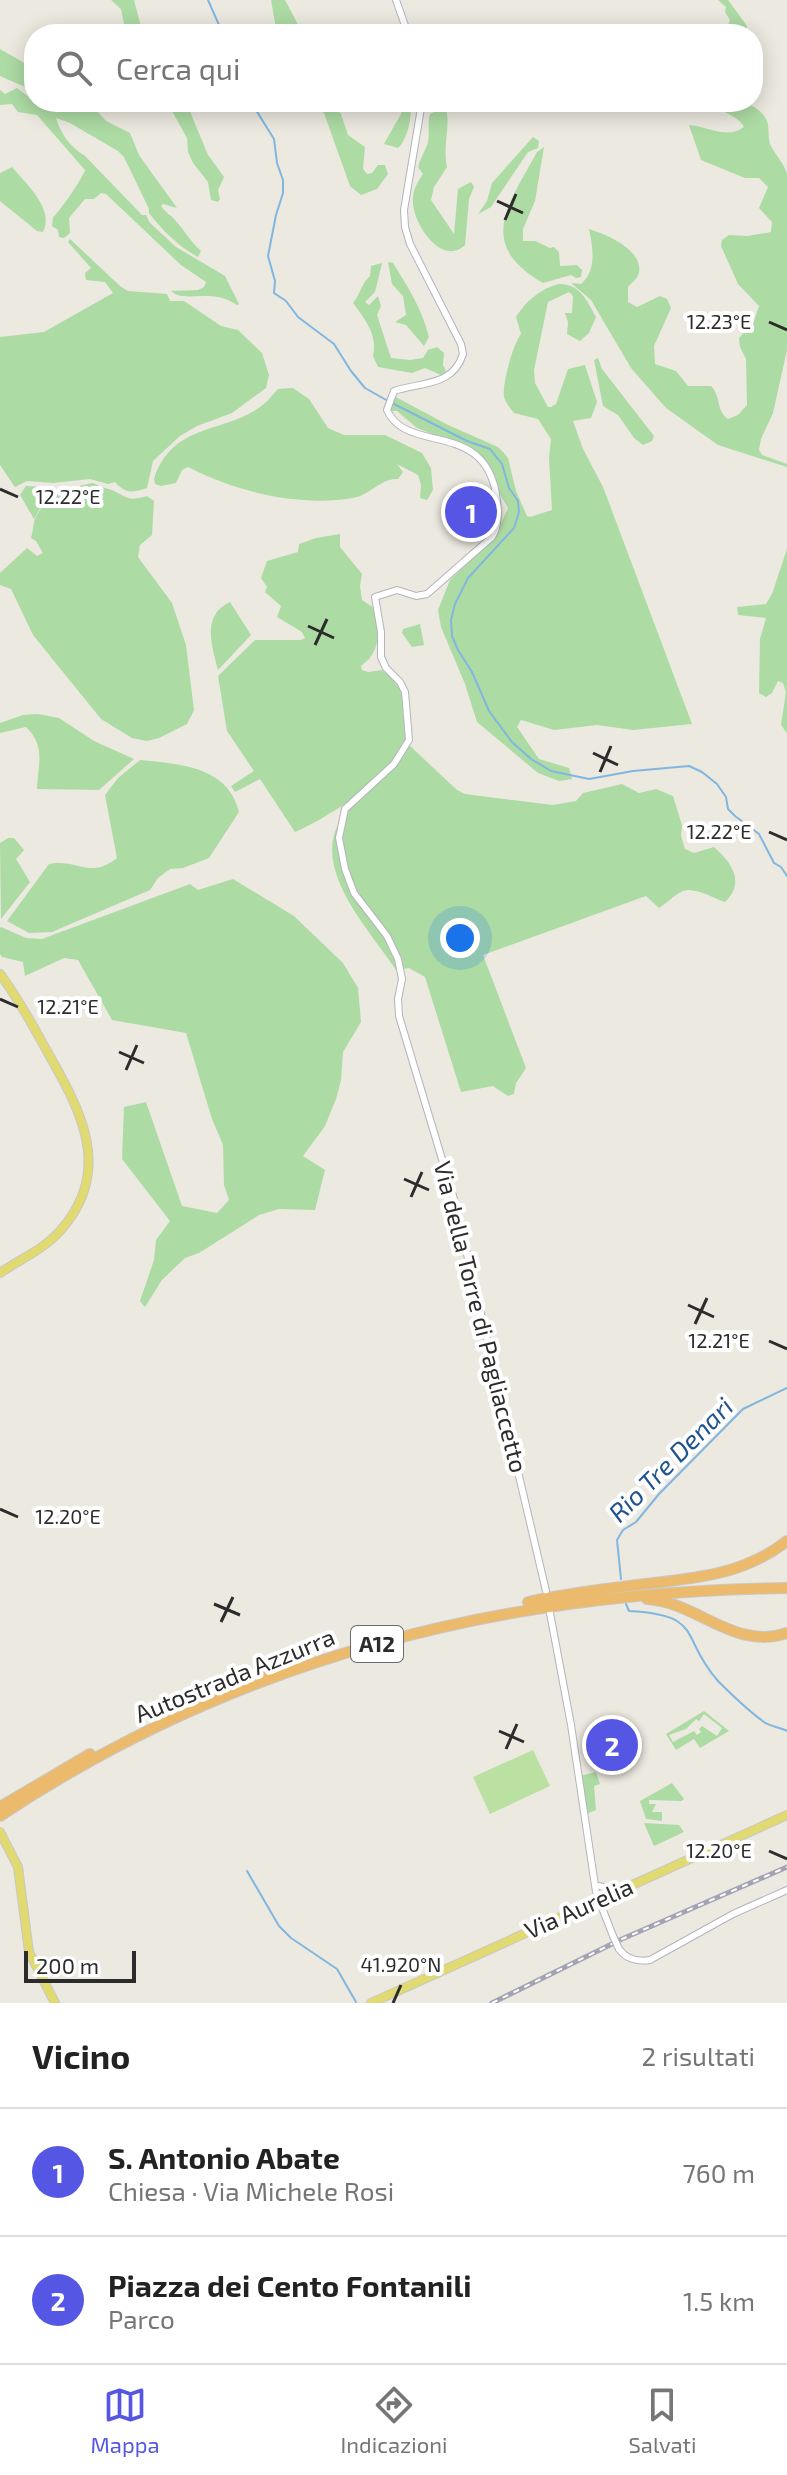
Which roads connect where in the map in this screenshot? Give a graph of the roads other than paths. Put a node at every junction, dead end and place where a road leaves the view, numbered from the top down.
1 (396, 0) edge
2 (404, 24) edge
3 (421, 112) edge
4 (0, 974) edge
5 (0, 1273) edge
6 (787, 1541) edge
7 (787, 1585) edge
8 (546, 1591) dead end
9 (528, 1602) junction
10 (517, 1610) junction
11 (550, 1613) dead end
12 (787, 1633) edge
13 (0, 1807) edge
14 (787, 1815) edge
15 (0, 1816) edge
16 (0, 1832) edge
17 (787, 1890) edge
18 (597, 1897) junction
19 (55, 2003) edge
20 (371, 2003) edge

1 - 2 street
3 - 8 street, Via della Torre di Pagliaccetto
4 - 5 main road
6 - 9 highway
7 - 9 highway, Autostrada Azzurra / A12
7 - 10 highway, Autostrada Azzurra / A12
9 - 13 highway, Autostrada Azzurra / A12
10 - 12 highway
10 - 15 highway, Autostrada Azzurra / A12
11 - 18 street
14 - 18 main road, Via Aurelia
16 - 19 main road
17 - 18 street, bridge
18 - 20 main road, Via Aurelia

